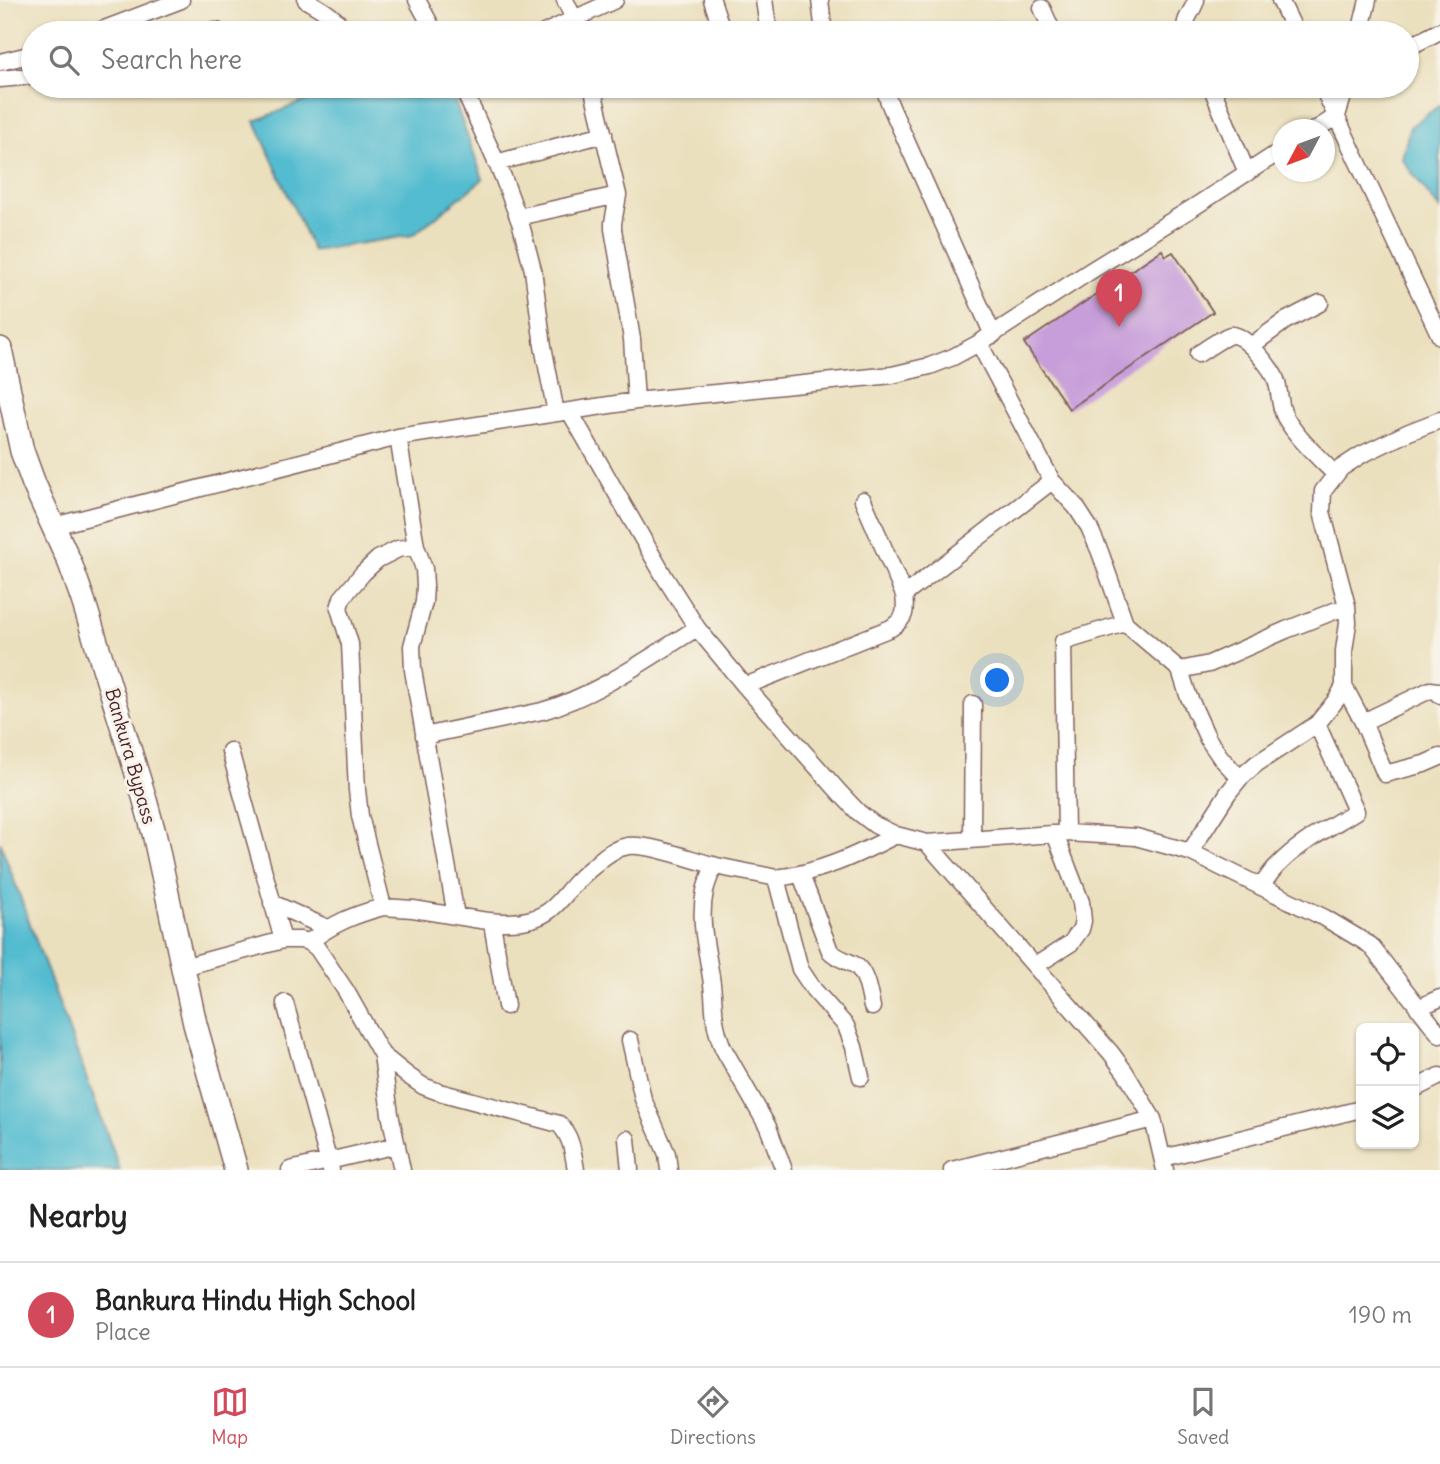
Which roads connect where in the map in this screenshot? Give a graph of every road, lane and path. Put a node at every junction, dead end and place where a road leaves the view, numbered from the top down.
1 (181, 0) edge
2 (306, 0) edge
3 (416, 0) edge
4 (565, 0) edge
5 (712, 0) edge
6 (764, 0) edge
7 (820, 0) edge
8 (1196, 0) edge
9 (1280, 0) edge
10 (1368, 0) edge
11 (605, 2) edge
12 (1042, 8) dead end
13 (574, 19) junction
14 (126, 21) edge
15 (337, 21) edge
16 (428, 21) edge
17 (570, 21) edge
18 (719, 21) edge
19 (767, 21) edge
20 (823, 21) edge
21 (1048, 21) edge
22 (1186, 21) edge
23 (1290, 21) edge
24 (1363, 21) edge
25 (1440, 31) edge
26 (1419, 42) edge
27 (21, 57) edge
28 (0, 62) edge
29 (21, 77) edge
30 (0, 79) edge
31 (467, 98) edge
32 (595, 98) edge
33 (887, 98) edge
34 (1216, 98) edge
35 (1328, 98) edge
36 (1342, 98) edge
37 (1337, 116) junction
38 (1332, 119) edge
39 (604, 134) junction
40 (1272, 157) edge
41 (496, 163) junction
42 (1247, 173) junction
43 (618, 195) junction
44 (518, 217) junction
45 (1320, 303) dead end
46 (1437, 318) edge
47 (1440, 336) edge
48 (986, 339) junction
49 (1251, 346) junction
50 (0, 349) edge
51 (1198, 354) dead end
52 (636, 401) junction
53 (563, 412) junction
54 (1440, 420) edge
55 (398, 437) junction
56 (1335, 474) junction
57 (1052, 481) junction
58 (863, 500) dead end
59 (54, 526) junction
60 (416, 546) junction
61 (904, 595) junction
62 (1347, 606) junction
63 (1125, 623) junction
64 (697, 628) junction
65 (1180, 670) junction
66 (745, 686) junction
67 (1344, 686) junction
68 (1440, 695) edge
69 (974, 704) dead end
70 (1363, 722) junction
71 (1317, 724) junction
72 (424, 736) junction
73 (230, 751) dead end
74 (1440, 757) edge
75 (1240, 778) junction
76 (1061, 833) junction
77 (896, 835) junction
78 (972, 840) junction
79 (927, 843) junction
80 (1189, 852) junction
81 (714, 865) junction
82 (800, 875) junction
83 (776, 878) junction
84 (1261, 887) junction
85 (272, 903) junction
86 (383, 907) junction
87 (457, 916) junction
88 (492, 923) junction
89 (327, 928) junction
90 (283, 940) junction
91 (309, 942) junction
92 (1035, 966) junction
93 (183, 967) junction
94 (1440, 998) edge
95 (285, 1003) dead end
96 (506, 1006) dead end
97 (872, 1007) dead end
98 (1418, 1007) junction
99 (1440, 1035) edge
100 (629, 1040) dead end
101 (382, 1055) junction
102 (1440, 1076) edge
103 (861, 1077) dead end
104 (1419, 1086) edge
105 (1356, 1110) edge
106 (1153, 1119) junction
107 (627, 1139) dead end
108 (397, 1145) junction
109 (1164, 1164) edge
110 (329, 1166) edge
111 (236, 1170) edge
112 (289, 1170) edge
113 (402, 1170) edge
114 (576, 1170) edge
115 (630, 1170) edge
116 (669, 1170) edge
117 (784, 1170) edge
118 (952, 1170) edge

1 - 14 street
2 - 15 street
3 - 16 street
4 - 13 street
5 - 18 street
6 - 19 street
7 - 20 street
8 - 22 street
9 - 23 street
10 - 24 street
11 - 13 street
12 - 21 street
13 - 17 street
25 - 26 street
27 - 28 street
29 - 30 street
31 - 41 street
32 - 39 street
33 - 48 street
34 - 42 street
35 - 37 street
36 - 37 street
37 - 38 street
37 - 46 street
39 - 41 street
39 - 43 street
40 - 42 street
41 - 44 street
42 - 48 street
43 - 44 street
43 - 52 street
44 - 53 street
45 - 49 street
46 - 47 street
48 - 52 street
48 - 57 street
49 - 51 street
49 - 56 street
50 - 59 highway, Bankura Bypass
52 - 53 street
53 - 55 street
53 - 64 street
54 - 56 street
55 - 59 street
55 - 60 street
56 - 62 street
57 - 61 street
57 - 63 street
58 - 61 street
59 - 93 highway, Bankura Bypass
60 - 72 street
60 - 86 street
61 - 66 street
62 - 65 street
62 - 67 street
63 - 65 street
63 - 76 street
64 - 66 street
64 - 72 street
65 - 75 street
66 - 77 street
67 - 70 street
67 - 71 street
68 - 70 street
69 - 78 street
70 - 74 street
71 - 75 street
71 - 84 street
72 - 87 street
73 - 85 street
75 - 80 street
76 - 78 street
76 - 80 street
76 - 92 street
77 - 79 street
77 - 82 street
78 - 79 street
79 - 92 street
80 - 84 street
81 - 83 street
81 - 88 street
81 - 117 street
82 - 83 street
82 - 97 street
83 - 103 street
84 - 98 street
85 - 89 street
85 - 90 street
86 - 87 street
86 - 89 street
87 - 88 street
88 - 96 street
89 - 91 street
90 - 91 street
90 - 93 street
91 - 101 street
92 - 106 street
93 - 111 highway, Bankura Bypass
94 - 98 street
95 - 110 street
98 - 99 street
100 - 116 street
101 - 108 street
101 - 114 street
102 - 104 street
105 - 109 street
106 - 109 street
106 - 118 street
107 - 115 street
108 - 110 street
108 - 113 street
110 - 112 street

